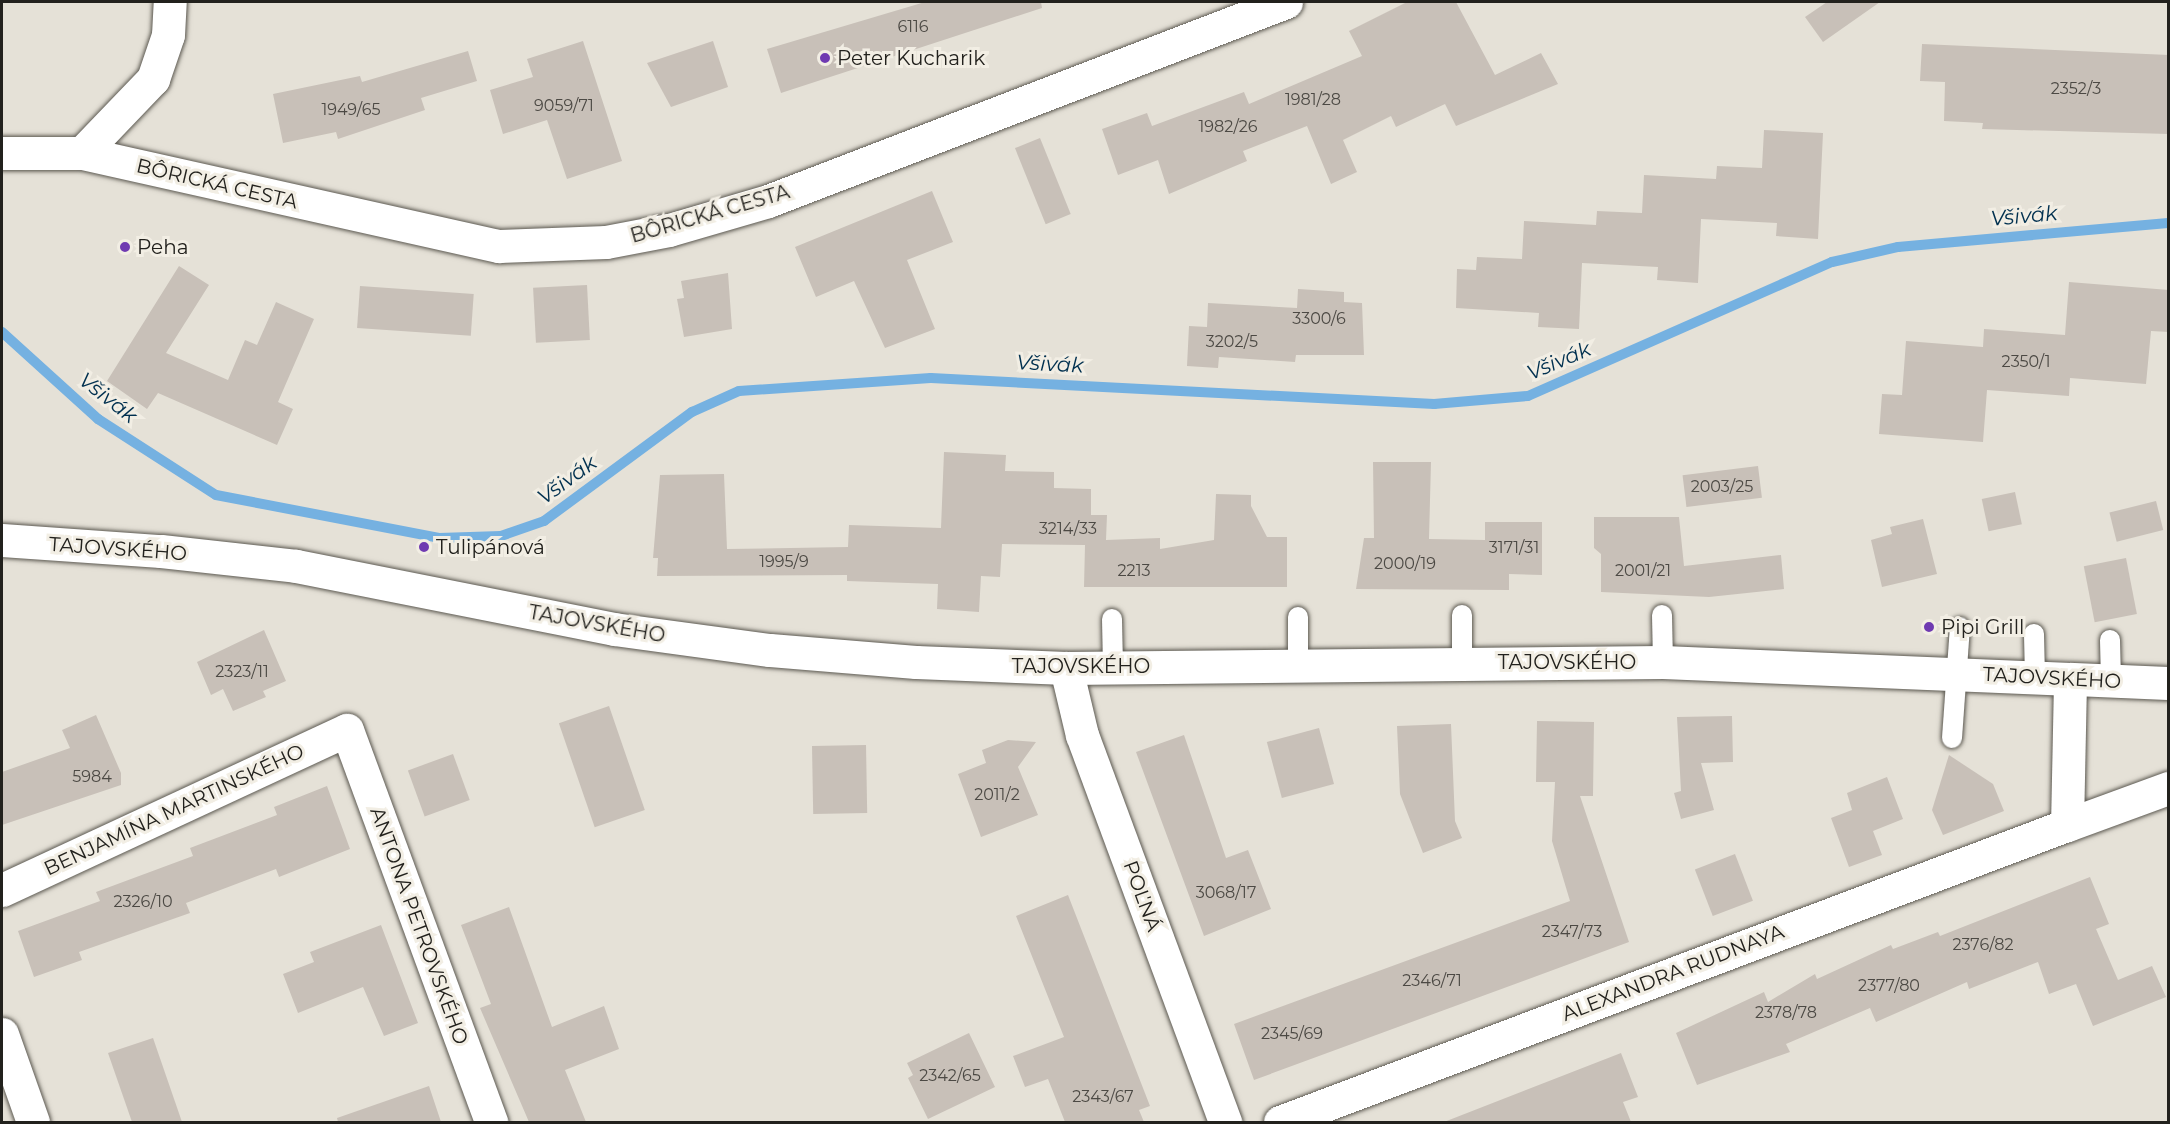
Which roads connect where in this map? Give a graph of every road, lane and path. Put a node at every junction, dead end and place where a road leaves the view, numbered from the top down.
1 (170, 2) edge
2 (1286, 2) edge
3 (2, 153) edge
4 (82, 153) junction
5 (2, 540) edge
6 (1462, 615) dead end
7 (1662, 615) dead end
8 (1298, 617) dead end
9 (1112, 619) dead end
10 (1960, 627) dead end
11 (2034, 634) dead end
12 (2110, 640) dead end
13 (1663, 662) junction
14 (1462, 663) junction
15 (1298, 664) junction
16 (1113, 667) junction
17 (1066, 668) junction
18 (1955, 673) junction
19 (2035, 677) junction
20 (2070, 679) junction
21 (2111, 681) junction
22 (2169, 683) edge
23 (347, 730) joint
24 (1952, 738) dead end
25 (2169, 788) edge
26 (2067, 825) junction
27 (2, 890) edge
28 (2, 1034) edge
29 (33, 1122) edge
30 (492, 1122) edge
31 (1225, 1122) edge
32 (1280, 1122) edge

1 - 4 street
2 - 4 street, BÔRICKÁ CESTA
3 - 4 street, BÔRICKÁ CESTA
5 - 17 street, TAJOVSKÉHO
6 - 14 lane
7 - 13 lane
8 - 15 lane
9 - 16 lane
10 - 18 lane
11 - 19 lane
12 - 21 lane
13 - 14 street, TAJOVSKÉHO
13 - 18 street, TAJOVSKÉHO
14 - 15 street, TAJOVSKÉHO
15 - 16 street, TAJOVSKÉHO
16 - 17 street, TAJOVSKÉHO
17 - 31 street, POĽNÁ
18 - 19 street, TAJOVSKÉHO
18 - 24 lane
19 - 20 street, TAJOVSKÉHO
20 - 21 street, TAJOVSKÉHO
20 - 26 street
21 - 22 street, TAJOVSKÉHO
23 - 27 street, BENJAMÍNA MARTINSKÉHO
23 - 30 street, ANTONA PETROVSKÉHO
25 - 26 street, ALEXANDRA RUDNAYA
26 - 32 street, ALEXANDRA RUDNAYA
28 - 29 street

